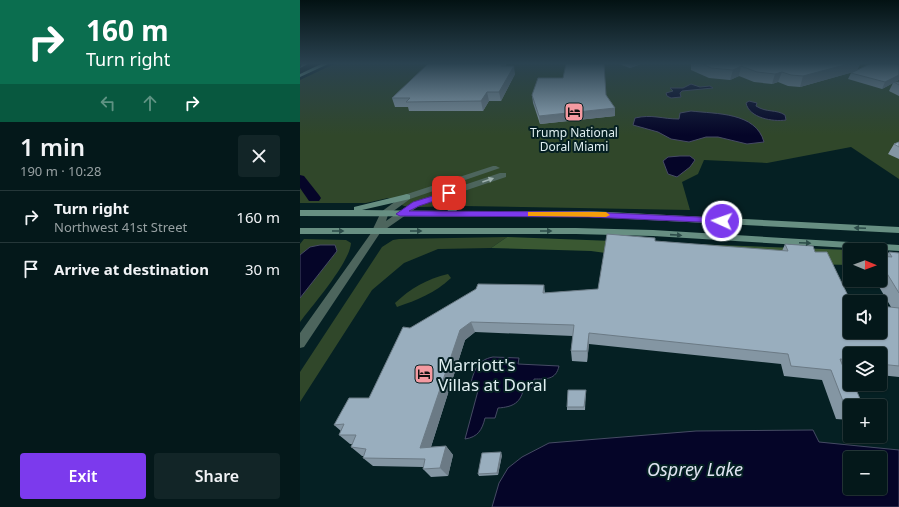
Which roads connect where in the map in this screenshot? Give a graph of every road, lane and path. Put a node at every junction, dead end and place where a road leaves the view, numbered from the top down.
1 (496, 168) dead end
2 (504, 175) dead end
3 (454, 192) junction
4 (407, 197) junction
5 (300, 213) edge
6 (337, 213) junction
7 (384, 214) junction
8 (400, 214) junction
9 (455, 214) junction
10 (899, 230) edge
11 (300, 231) edge
12 (377, 231) junction
13 (899, 248) edge
14 (300, 343) edge

1 - 4 street
3 -> 2 street
3 - 8 street
3 - 9 main road
4 - 6 main road
4 - 7 street
5 - 6 main road
6 - 7 main road
7 - 8 main road
7 - 12 street
8 - 9 main road
8 - 12 street
10 -> 9 main road
11 -> 12 main road
12 -> 13 main road
12 - 14 street

